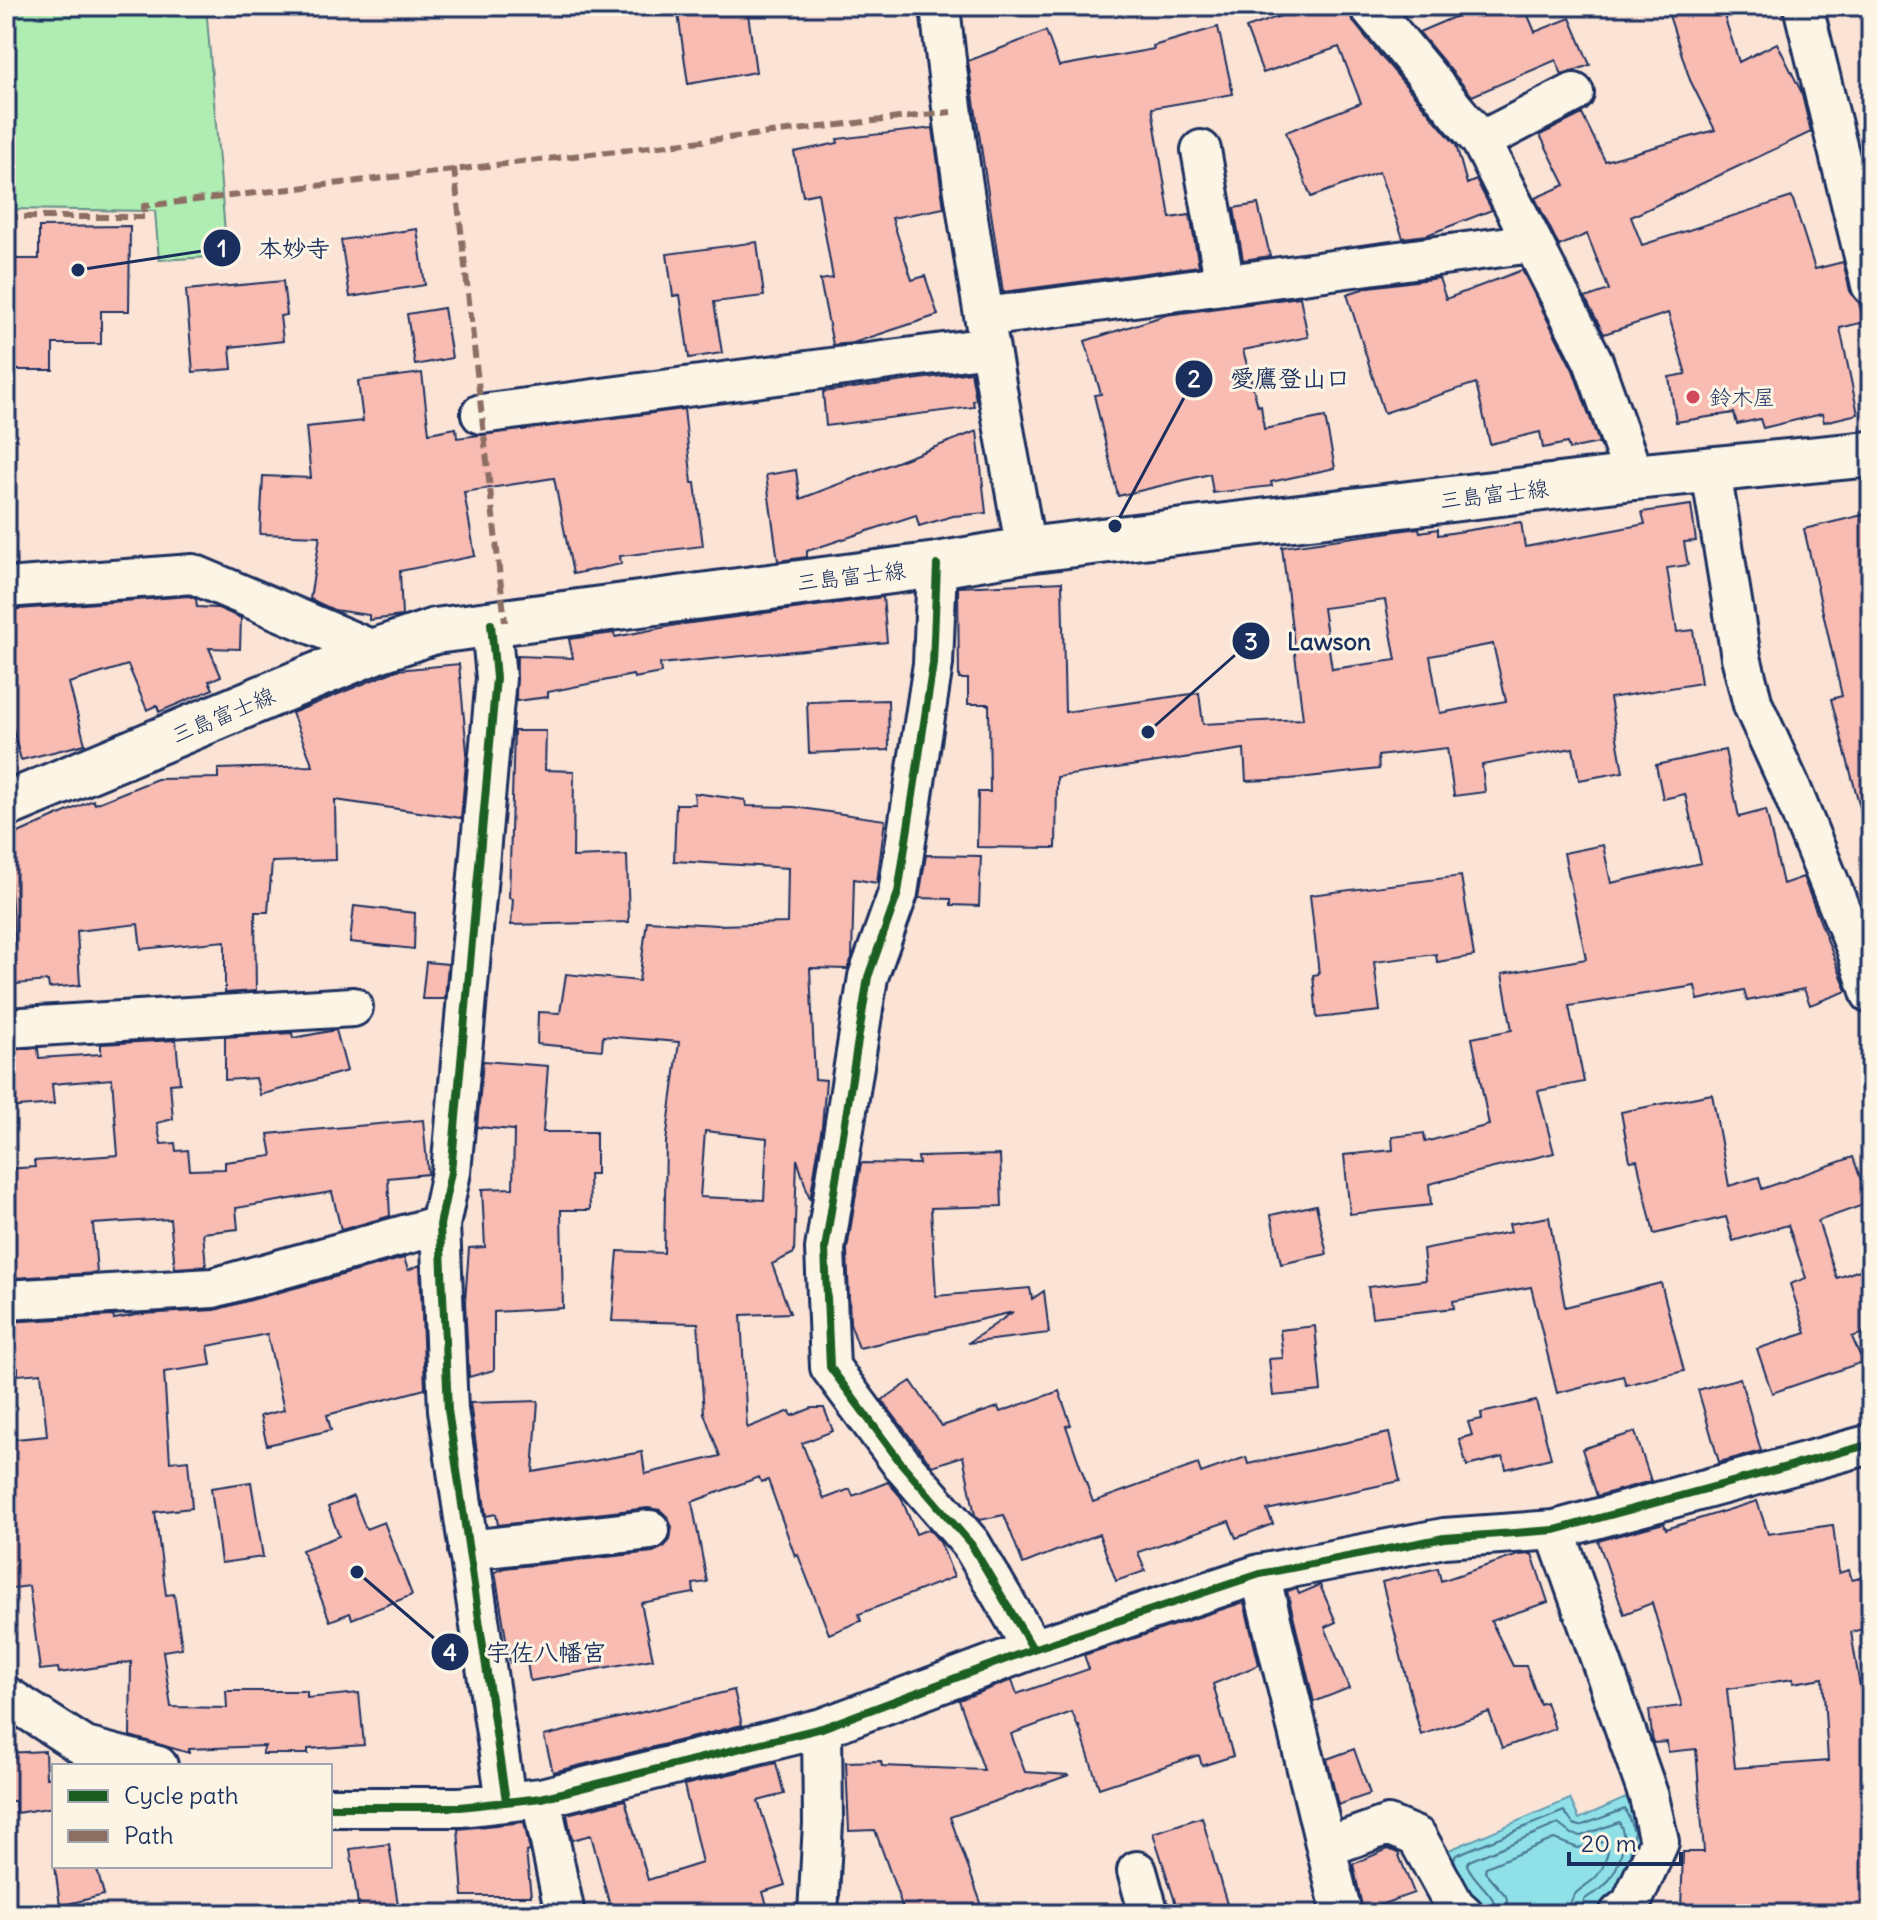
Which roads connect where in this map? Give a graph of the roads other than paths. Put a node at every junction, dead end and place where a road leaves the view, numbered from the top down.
1 (940, 6) edge
2 (1369, 6) edge
3 (1803, 6) edge
4 (1574, 93) dead end
5 (1481, 141) junction
6 (1201, 150) dead end
7 (1532, 243) junction
8 (1225, 285) junction
9 (1871, 285) edge
10 (987, 332) junction
11 (481, 414) dead end
12 (1871, 454) edge
13 (1711, 471) junction
14 (1634, 477) junction
15 (1026, 550) junction
16 (937, 565) junction
17 (6, 588) edge
18 (491, 624) junction
19 (375, 651) junction
20 (6, 805) edge
21 (1871, 994) edge
22 (353, 1007) dead end
23 (6, 1028) edge
24 (440, 1225) junction
25 (6, 1300) edge
26 (1871, 1444) edge
27 (650, 1530) dead end
28 (1555, 1530) junction
29 (468, 1550) junction
30 (1260, 1574) junction
31 (1033, 1649) junction
32 (6, 1696) edge
33 (822, 1728) junction
34 (150, 1764) edge
35 (524, 1799) junction
36 (332, 1807) edge
37 (1326, 1847) junction
38 (1137, 1871) dead end
39 (1632, 1911) edge
40 (565, 1914) edge
41 (818, 1914) edge
42 (1149, 1914) edge
43 (1342, 1914) edge
44 (1464, 1914) edge

1 - 10 street
2 - 5 street
3 - 9 street
4 - 5 street
5 - 7 street
6 - 8 street
7 - 8 street
7 - 14 street
8 - 10 street
10 - 11 street
10 - 15 street
12 - 13 main road, 三島富士線
13 - 14 main road, 三島富士線
13 - 21 street
14 - 15 main road, 三島富士線
15 - 16 main road, 三島富士線
16 - 18 main road, 三島富士線
16 - 31 street
17 - 19 street
18 - 19 main road, 三島富士線
18 - 24 street
19 - 20 main road, 三島富士線
22 - 23 street
24 - 25 street
24 - 29 street
26 - 28 street
27 - 29 street
28 - 30 street
28 - 39 street
29 - 35 street
30 - 31 street
30 - 37 street
31 - 33 street
32 - 34 street
33 - 35 street
33 - 41 street
35 - 36 street
35 - 40 street
37 - 43 street
37 - 44 street
38 - 42 street

